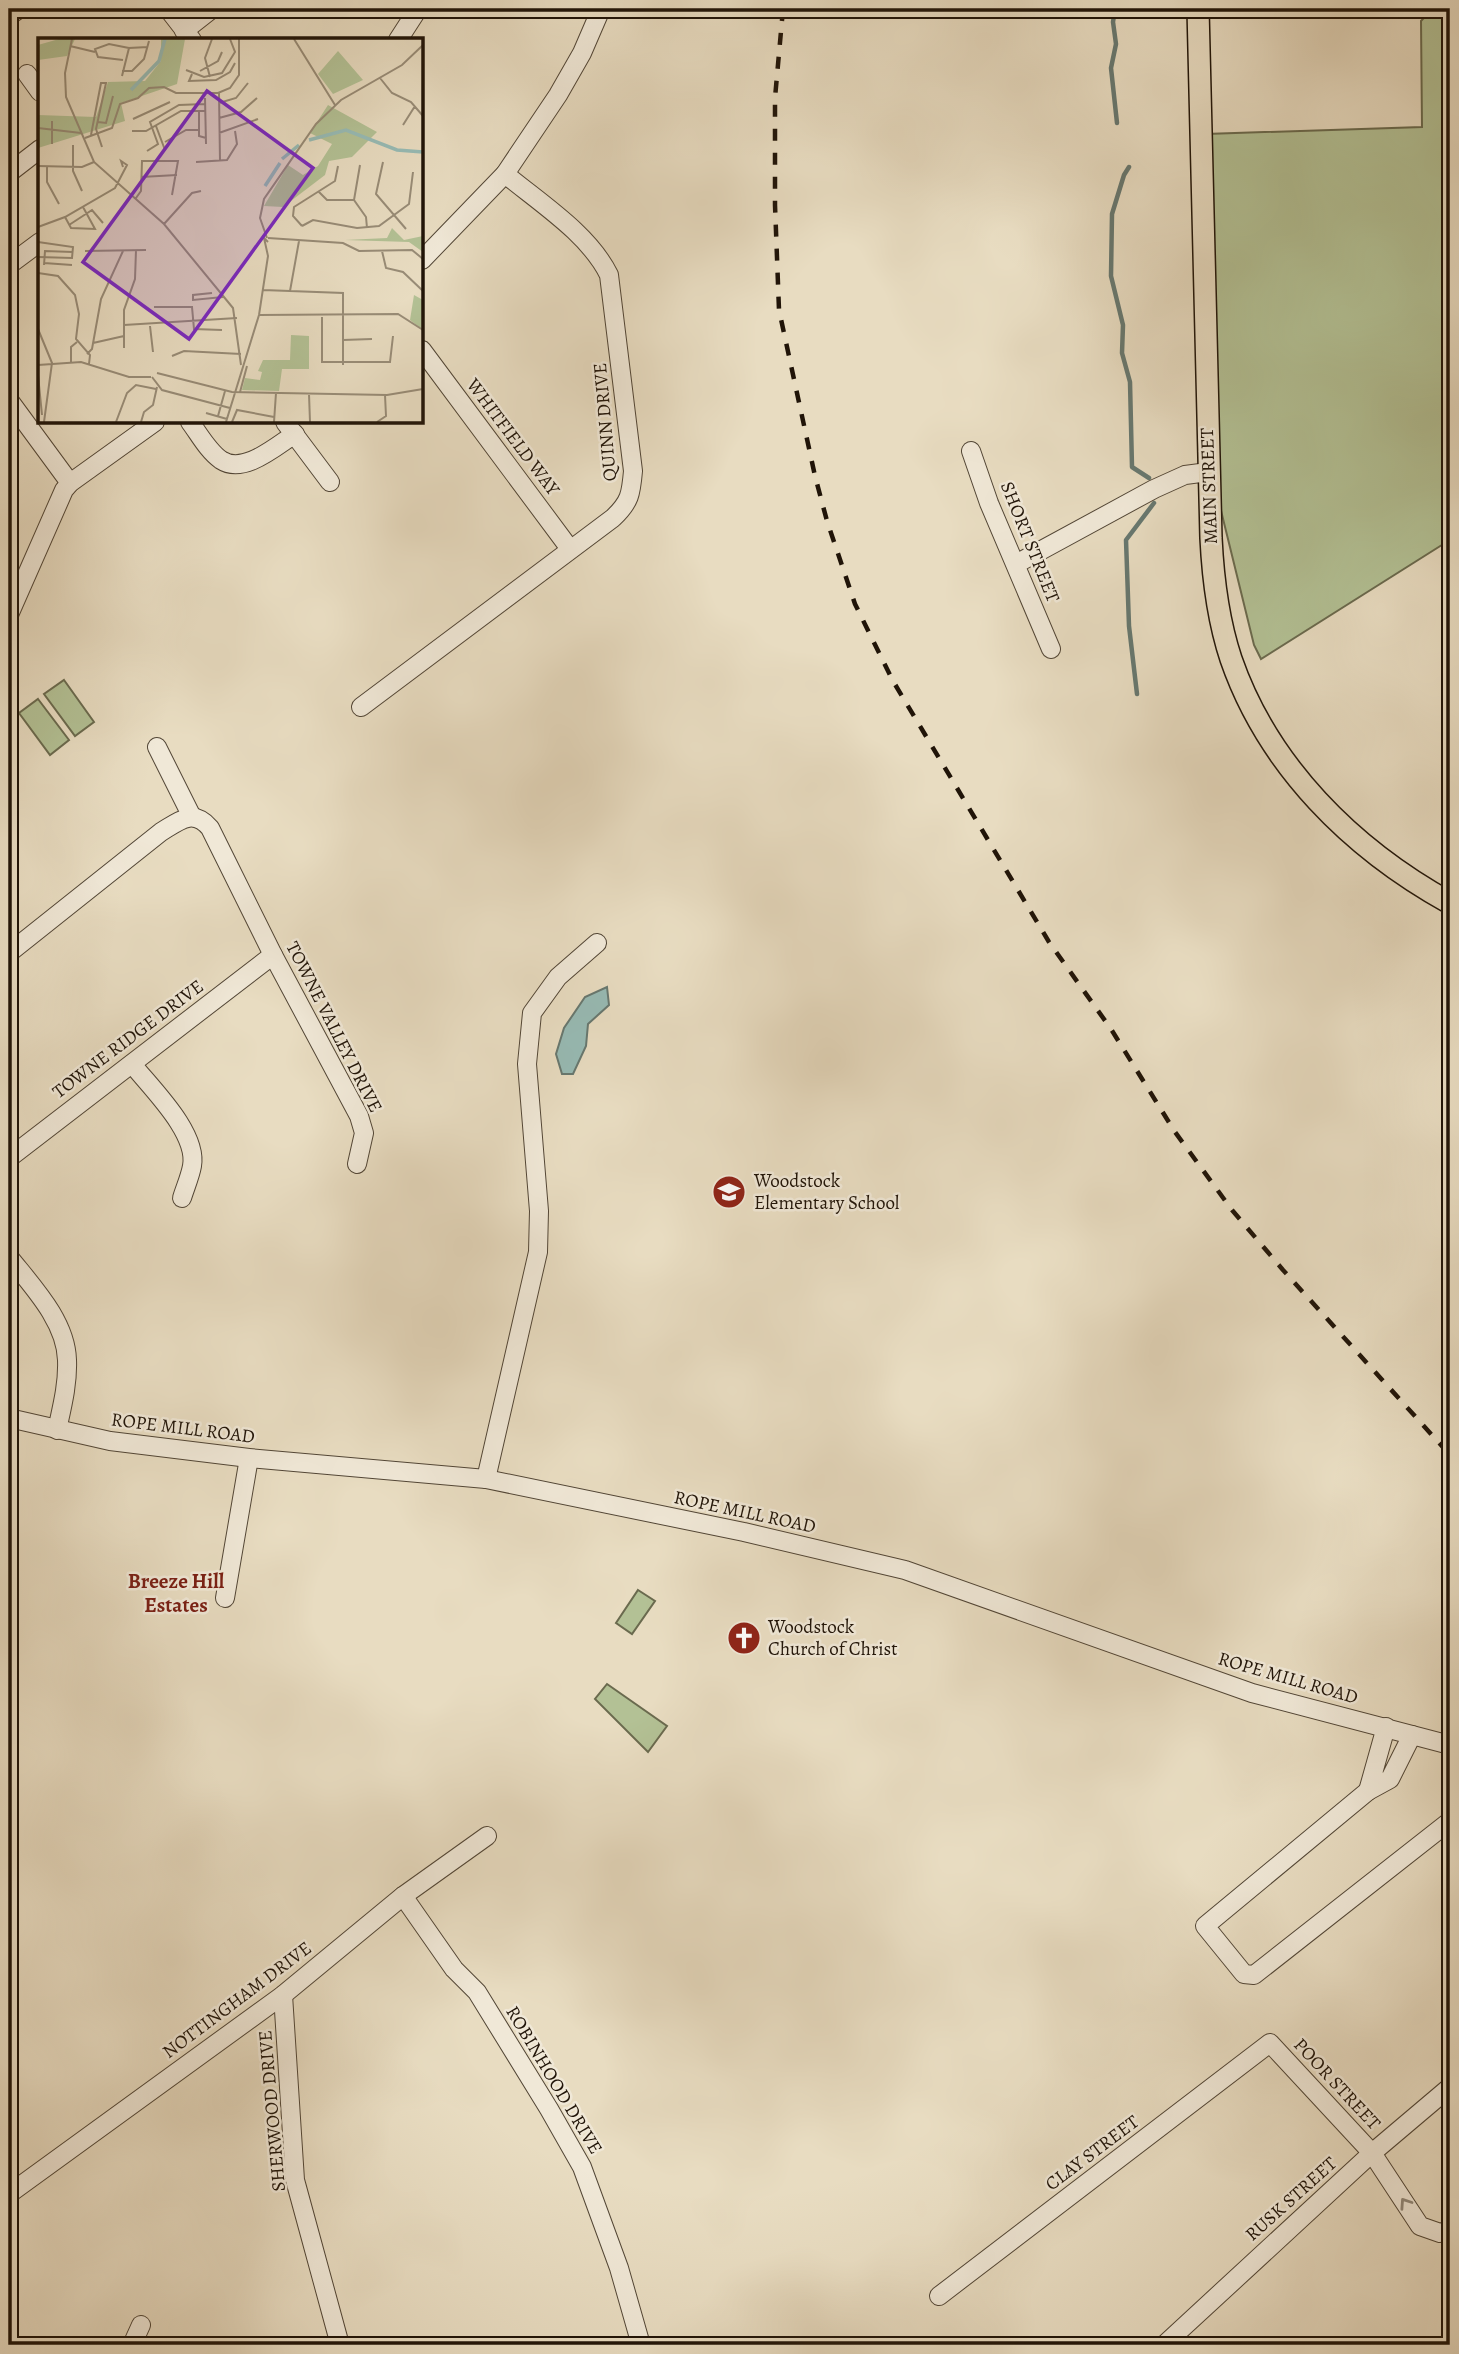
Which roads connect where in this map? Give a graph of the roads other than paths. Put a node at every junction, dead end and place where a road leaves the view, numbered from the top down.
1 (19, 9) edge
2 (168, 9) edge
3 (212, 9) edge
4 (418, 9) edge
5 (600, 9) edge
6 (1198, 9) edge
7 (9, 16) edge
8 (188, 36) edge
9 (399, 38) edge
10 (27, 74) dead end
11 (38, 89) edge
12 (38, 151) edge
13 (9, 173) edge
14 (505, 174) junction
15 (38, 243) edge
16 (424, 258) edge
17 (9, 265) edge
18 (424, 353) edge
19 (9, 400) edge
20 (152, 424) edge
21 (191, 424) edge
22 (290, 428) edge
23 (971, 451) dead end
24 (1208, 472) junction
25 (330, 482) dead end
26 (70, 483) junction
27 (570, 550) junction
28 (1016, 565) junction
29 (13, 593) edge
30 (9, 615) edge
31 (1051, 649) dead end
32 (361, 707) dead end
33 (157, 747) dead end
34 (192, 817) junction
35 (1421, 887) junction
36 (1450, 903) edge
37 (1450, 917) edge
38 (597, 943) dead end
39 (9, 953) edge
40 (273, 955) junction
41 (132, 1065) junction
42 (9, 1158) edge
43 (357, 1164) dead end
44 (181, 1198) dead end
45 (9, 1257) edge
46 (9, 1418) edge
47 (57, 1430) junction
48 (248, 1458) junction
49 (486, 1479) junction
50 (225, 1598) dead end
51 (1386, 1727) junction
52 (1412, 1735) junction
53 (1450, 1745) edge
54 (1368, 1791) junction
55 (1450, 1821) edge
56 (487, 1836) dead end
57 (403, 1896) junction
58 (283, 1995) junction
59 (1270, 2043) joint
60 (1450, 2087) edge
61 (1372, 2154) junction
62 (9, 2194) edge
63 (1450, 2230) edge
64 (939, 2296) dead end
65 (141, 2325) dead end
66 (132, 2345) edge
67 (340, 2345) edge
68 (641, 2345) edge
69 (1164, 2345) edge

1 - 7 street
2 - 8 street
3 - 8 street
4 - 9 street
5 - 14 street
6 - 24 main road, MAIN STREET
10 - 11 street
12 - 13 street
14 - 16 street
14 - 27 street, QUINN DRIVE
15 - 17 street
18 - 27 street, WHITFIELD WAY
19 - 26 street
20 - 26 street
21 - 22 street
22 - 25 street
23 - 28 street, SHORT STREET
24 - 28 street
24 - 35 main road, MAIN STREET
26 - 29 street
27 - 32 street, QUINN DRIVE
28 - 31 street, SHORT STREET
29 - 30 street
33 - 34 street, TOWNE VALLEY DRIVE
34 - 39 street
34 - 40 street, TOWNE VALLEY DRIVE
35 - 36 main road, MAIN STREET
35 - 37 main road, MAIN STREET
38 - 49 street
40 - 41 street, TOWNE RIDGE DRIVE
40 - 43 street, TOWNE VALLEY DRIVE
41 - 42 street, TOWNE RIDGE DRIVE
41 - 44 street
45 - 47 street
46 - 47 street, ROPE MILL ROAD
47 - 48 street, ROPE MILL ROAD
48 - 49 street, ROPE MILL ROAD
48 - 50 street
49 - 51 street, ROPE MILL ROAD
51 - 52 street, ROPE MILL ROAD
51 - 54 street
52 - 53 street, ROPE MILL ROAD
52 - 54 street
54 - 55 street
56 - 57 street, NOTTINGHAM DRIVE
57 - 58 street, NOTTINGHAM DRIVE
57 - 68 street, ROBINHOOD DRIVE
58 - 62 street, NOTTINGHAM DRIVE
58 - 67 street, SHERWOOD DRIVE
59 - 61 street, POOR STREET
59 - 64 street, CLAY STREET
60 - 61 street, RUSK STREET
63 -> 61 street, POOR STREET
61 - 69 street, RUSK STREET
65 - 66 street

